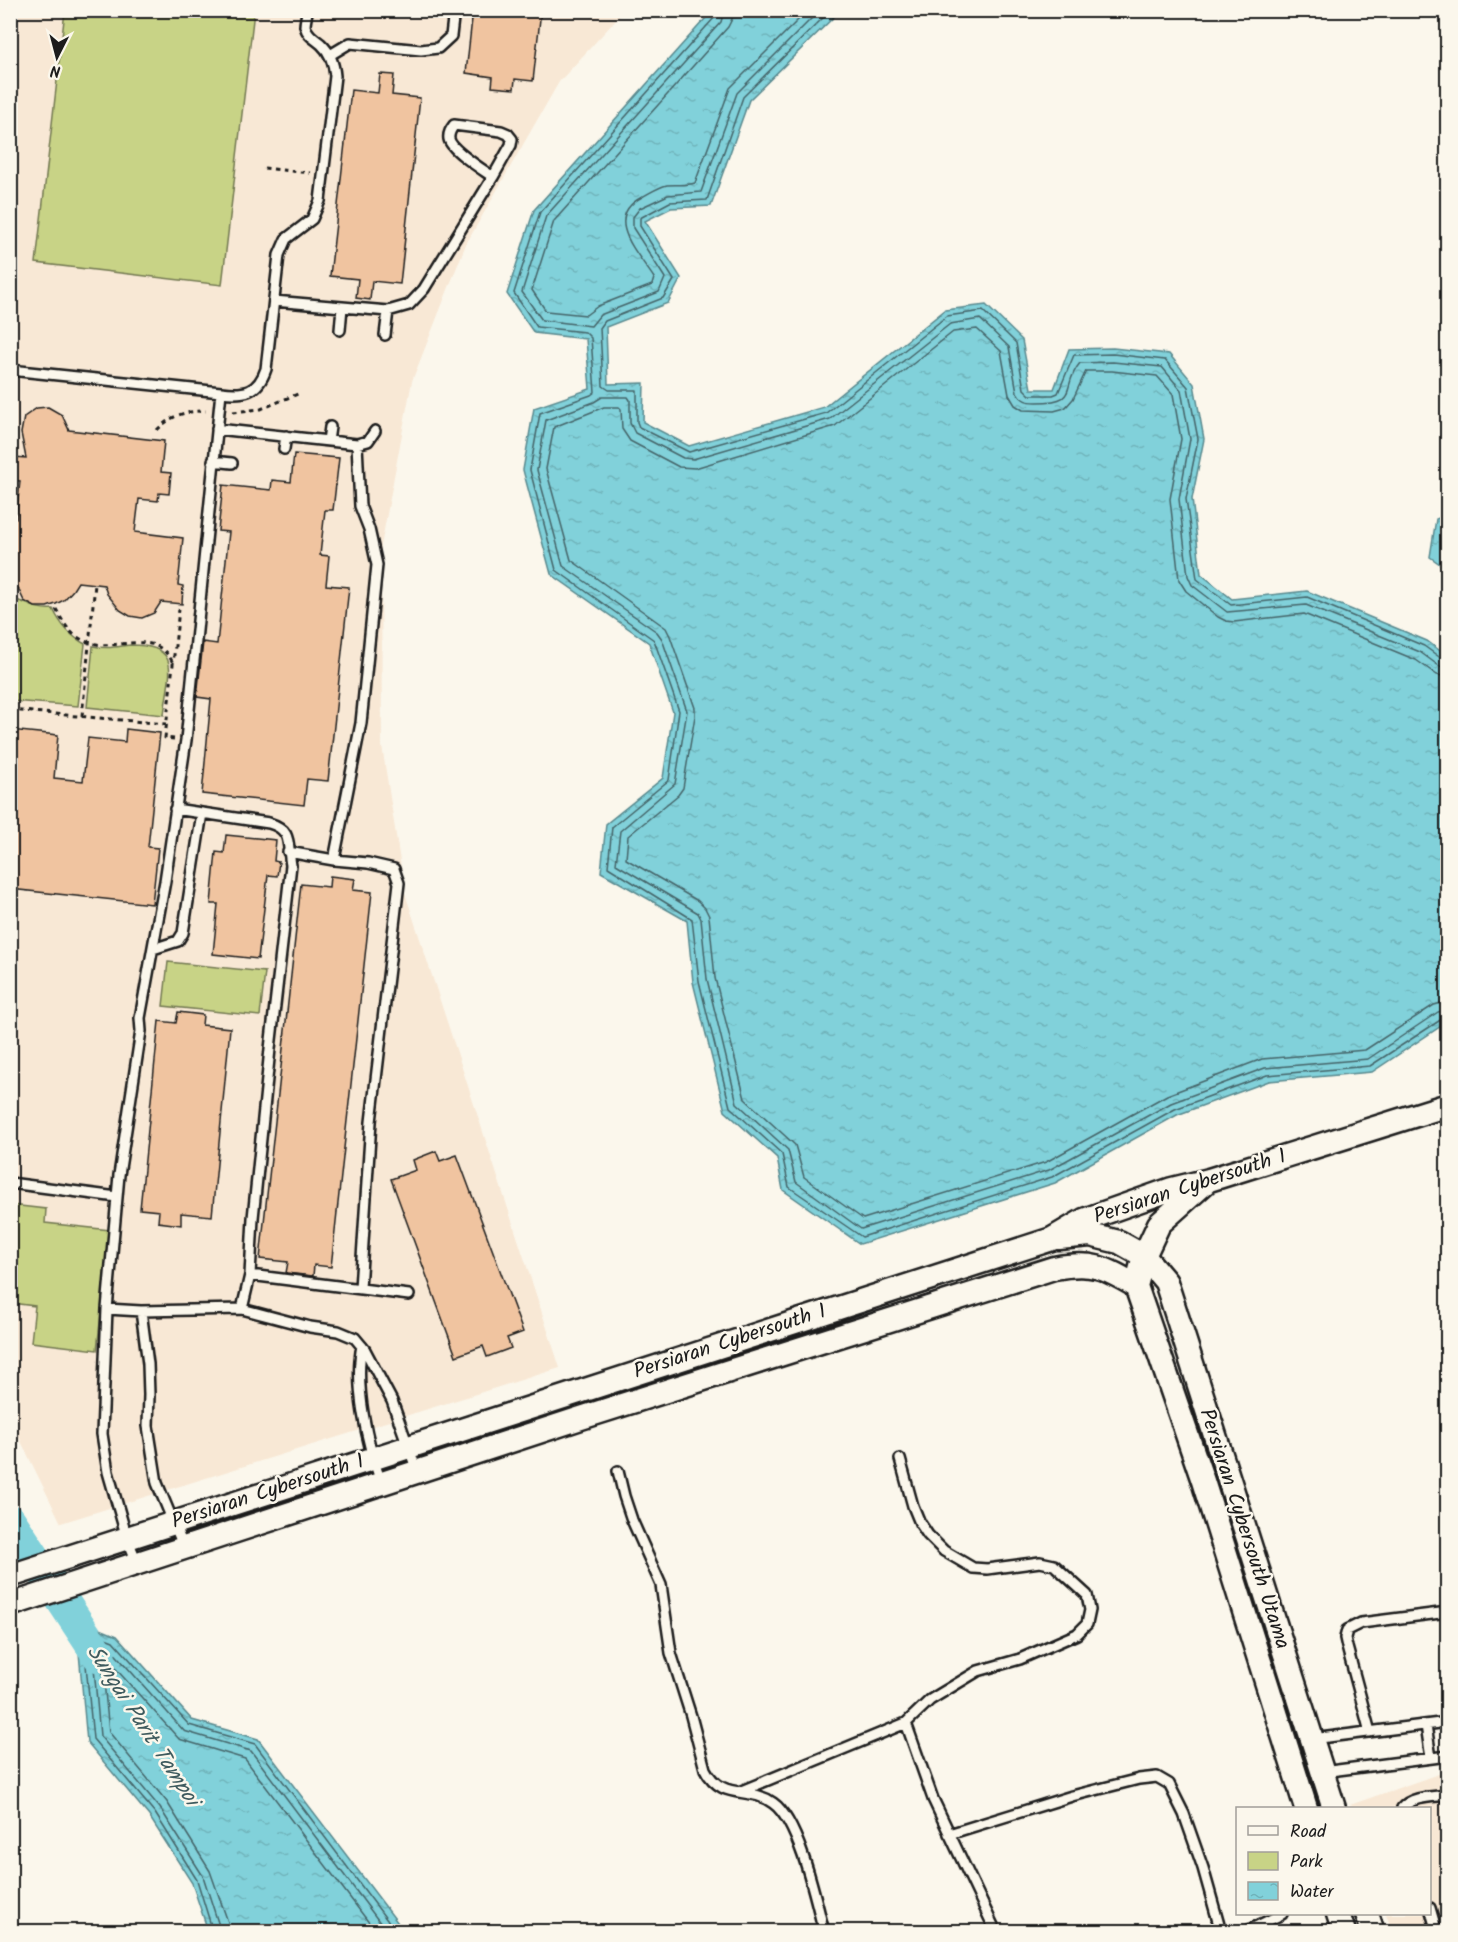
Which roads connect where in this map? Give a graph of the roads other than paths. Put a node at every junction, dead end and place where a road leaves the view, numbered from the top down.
1 (307, 10) edge
2 (454, 10) edge
3 (330, 54) junction
4 (493, 177) junction
5 (274, 301) junction
6 (342, 307) junction
7 (388, 311) junction
8 (340, 330) dead end
9 (386, 335) dead end
10 (10, 370) edge
11 (221, 392) junction
12 (330, 427) dead end
13 (216, 429) junction
14 (375, 431) dead end
15 (286, 436) junction
16 (328, 441) junction
17 (357, 444) junction
18 (284, 449) dead end
19 (213, 461) junction
20 (232, 463) dead end
21 (175, 809) junction
22 (202, 813) junction
23 (288, 852) junction
24 (334, 860) junction
25 (153, 949) junction
26 (1448, 1105) edge
27 (1209, 1180) junction
28 (10, 1183) edge
29 (117, 1197) junction
30 (1052, 1239) junction
31 (1144, 1256) junction
32 (250, 1275) junction
33 (1136, 1286) junction
34 (360, 1288) junction
35 (409, 1295) dead end
36 (107, 1309) junction
37 (242, 1309) junction
38 (141, 1311) junction
39 (362, 1346) junction
40 (409, 1446) junction
41 (372, 1458) junction
42 (900, 1459) dead end
43 (618, 1471) dead end
44 (417, 1472) junction
45 (382, 1484) junction
46 (174, 1523) junction
47 (127, 1538) junction
48 (185, 1549) junction
49 (138, 1564) junction
50 (10, 1576) edge
51 (10, 1605) edge
52 (1448, 1612) edge
53 (1448, 1722) edge
54 (906, 1723) junction
55 (1426, 1725) junction
56 (1370, 1732) junction
57 (1312, 1739) junction
58 (1448, 1756) edge
59 (1431, 1758) junction
60 (1322, 1772) junction
61 (739, 1792) junction
62 (1448, 1795) edge
63 (1305, 1807) edge
64 (1333, 1807) edge
65 (1404, 1807) edge
66 (950, 1834) junction
67 (1431, 1911) edge
68 (1280, 1915) edge
69 (1338, 1915) edge
70 (1367, 1915) edge
71 (824, 1932) edge
72 (996, 1932) edge
73 (1221, 1932) edge
74 (1245, 1932) edge
75 (1344, 1932) edge
76 (1373, 1932) edge
77 (1437, 1932) edge

1 - 3 lane
2 - 3 lane
3 - 5 lane
4 - 4 lane
4 - 7 lane
5 - 6 lane
5 - 11 lane
6 - 7 lane
6 - 8 lane
7 - 9 lane
10 - 11 lane
11 - 13 lane
12 - 16 lane
13 - 15 lane
13 - 19 lane
14 - 17 lane
15 - 16 lane
15 - 18 lane
16 - 17 lane
17 - 24 lane
19 - 20 lane
19 - 21 lane
21 - 22 lane
21 - 25 lane
22 - 23 lane
22 - 25 lane
23 - 24 lane
23 - 32 lane
24 - 34 lane
25 - 29 lane
26 - 27 street, Persiaran Cybersouth 1
27 - 30 street, Persiaran Cybersouth 1
27 - 31 street
28 - 29 lane
29 - 36 lane
30 - 31 street, Persiaran Cybersouth Utama
30 - 40 street, Persiaran Cybersouth 1
31 - 33 street
31 - 57 street, Persiaran Cybersouth Utama
32 - 34 lane
32 - 37 lane
33 - 44 street, Persiaran Cybersouth 1
33 - 63 street, Persiaran Cybersouth Utama
34 - 35 lane
36 - 38 lane
36 - 47 lane
37 - 38 lane
37 - 39 lane
38 - 46 lane
39 - 40 lane
39 - 41 lane
40 - 41 street, Persiaran Cybersouth 1
40 - 44 lane
41 - 45 lane
41 - 46 street, Persiaran Cybersouth 1
42 - 54 lane
43 - 61 lane
44 - 45 street, Persiaran Cybersouth 1
45 - 48 street, Persiaran Cybersouth 1
46 - 47 street, Persiaran Cybersouth 1
46 - 48 lane
47 - 49 lane
47 - 50 street, Persiaran Cybersouth 1
48 - 49 street, Persiaran Cybersouth 1
49 - 51 street, Persiaran Cybersouth 1
52 - 56 lane
53 - 55 lane
54 - 61 lane
54 - 66 lane
55 - 56 lane
55 - 59 lane
56 - 57 lane
57 - 60 street, Persiaran Cybersouth Utama
58 - 59 lane
59 - 60 lane
60 - 64 street, Persiaran Cybersouth Utama
61 - 71 lane
62 - 65 lane
66 - 72 lane
66 - 73 lane
67 - 77 lane
68 - 74 lane
69 - 75 street
70 - 76 street

